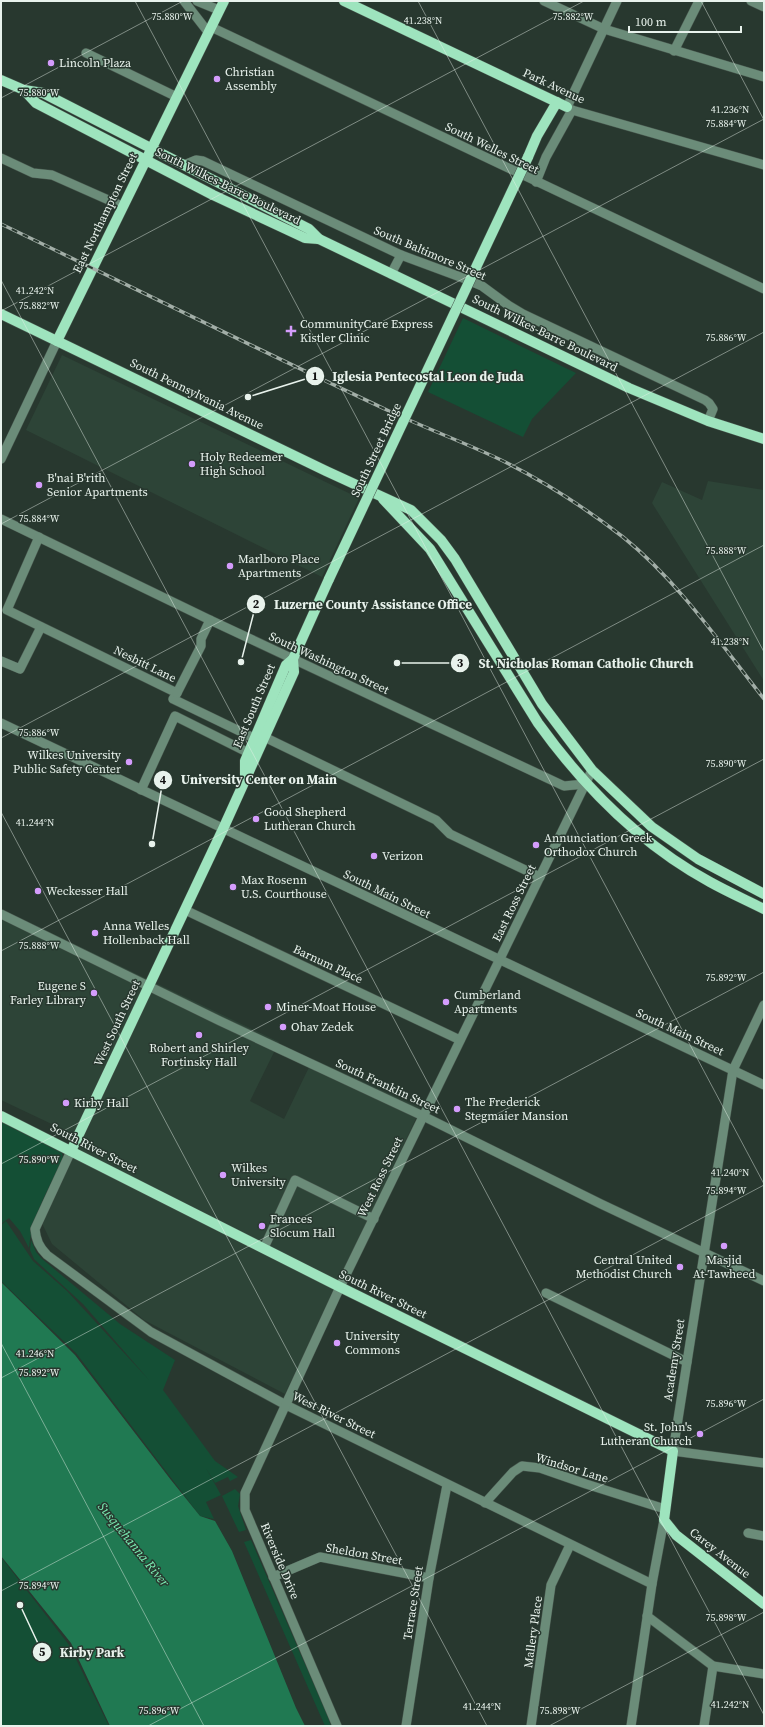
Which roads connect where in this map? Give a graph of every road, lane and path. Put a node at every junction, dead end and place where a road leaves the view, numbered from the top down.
1 (184, 1) edge
2 (197, 1) edge
3 (344, 1) edge
4 (544, 1) edge
5 (617, 1) edge
6 (699, 1) edge
7 (751, 1) edge
8 (222, 5) edge
9 (764, 7) edge
10 (604, 29) junction
11 (209, 30) junction
12 (674, 51) junction
13 (86, 53) dead end
14 (764, 77) edge
15 (1, 80) edge
16 (24, 90) junction
17 (177, 97) junction
18 (557, 102) junction
19 (570, 109) junction
20 (152, 148) junction
21 (1, 158) edge
22 (146, 160) junction
23 (184, 164) junction
24 (764, 165) edge
25 (536, 182) junction
26 (250, 183) junction
27 (239, 194) junction
28 (122, 206) junction
29 (319, 239) junction
30 (401, 255) junction
31 (391, 274) junction
32 (764, 289) edge
33 (1, 314) edge
34 (57, 341) junction
35 (708, 421) junction
36 (764, 439) edge
37 (1, 459) edge
38 (382, 497) junction
39 (1, 519) edge
40 (39, 537) junction
41 (210, 620) junction
42 (41, 627) junction
43 (293, 659) junction
44 (1, 661) edge
45 (177, 692) junction
46 (1, 723) edge
47 (260, 738) junction
48 (249, 753) junction
49 (592, 770) junction
50 (245, 777) junction
51 (585, 784) junction
52 (141, 790) junction
53 (223, 829) junction
54 (540, 877) junction
55 (764, 894) edge
56 (764, 909) edge
57 (185, 910) junction
58 (1, 914) edge
59 (499, 960) junction
60 (149, 986) junction
61 (764, 1005) edge
62 (460, 1040) junction
63 (733, 1070) junction
64 (764, 1085) edge
65 (1, 1116) edge
66 (423, 1116) junction
67 (71, 1151) junction
68 (374, 1219) junction
69 (35, 1229) joint
70 (264, 1248) junction
71 (704, 1253) junction
72 (764, 1281) edge
73 (340, 1287) junction
74 (546, 1293) dead end
75 (687, 1362) junction
76 (286, 1405) junction
77 (673, 1451) junction
78 (764, 1464) edge
79 (448, 1484) junction
80 (485, 1503) junction
81 (665, 1509) junction
82 (664, 1520) junction
83 (748, 1532) dead end
84 (764, 1536) edge
85 (570, 1545) junction
86 (274, 1578) junction
87 (429, 1578) junction
88 (652, 1584) junction
89 (764, 1604) edge
90 (647, 1616) junction
91 (713, 1666) junction
92 (764, 1674) edge
93 (337, 1726) edge
94 (406, 1726) edge
95 (532, 1726) edge
96 (631, 1726) edge
97 (704, 1726) edge

1 - 11 street
2 - 8 street
3 - 18 main road, Park Avenue
4 - 10 street
5 - 10 street
6 - 12 street
7 - 9 street
8 - 11 main road, East Northampton Street
10 - 12 street
10 - 19 street
11 - 17 main road, East Northampton Street
11 - 25 street, South Welles Street
12 - 14 street
13 - 17 street
15 - 16 main road, South Wilkes-Barre Boulevard
16 - 20 main road, South Wilkes-Barre Boulevard
16 - 22 main road, South Wilkes-Barre Boulevard
17 - 20 main road, East Northampton Street
18 - 19 main road, Park Avenue
18 - 43 main road, South Street Bridge, bridge
19 - 24 street, Park Avenue
19 - 25 street
20 - 22 main road, East Northampton Street
20 - 23 main road, South Wilkes-Barre Boulevard
21 - 28 street
22 - 28 main road, East Northampton Street
22 - 29 main road, South Wilkes-Barre Boulevard
23 - 26 street, South Baltimore Street
23 - 27 main road, South Wilkes-Barre Boulevard
25 - 32 street, South Welles Street
26 - 27 street
26 - 30 street, South Baltimore Street
27 - 29 main road, South Wilkes-Barre Boulevard
28 - 34 main road, East Northampton Street
29 - 31 main road, South Wilkes-Barre Boulevard
30 - 31 street
30 - 35 street, South Baltimore Street
31 - 35 main road, South Wilkes-Barre Boulevard
33 - 34 main road, South Pennsylvania Avenue
34 - 37 street, East Northampton Street
34 - 38 main road, South Pennsylvania Avenue
35 - 36 main road, South Wilkes-Barre Boulevard
38 - 49 main road, South Pennsylvania Avenue
38 - 51 main road, South Pennsylvania Avenue
39 - 40 street, South Washington Street
40 - 41 street, South Washington Street
40 - 42 street, Nesbitt Lane
41 - 43 street, South Washington Street
41 - 45 street
42 - 44 street
42 - 45 street, Nesbitt Lane
43 - 47 main road, East South Street
43 - 51 street, South Washington Street
45 - 47 street, Nesbitt Lane
46 - 52 street, South Main Street
47 - 48 main road, East South Street
47 - 50 main road, East South Street
47 - 54 street
48 - 50 main road, East South Street
48 - 52 street
49 - 51 street, East Ross Street
49 - 55 main road, South Pennsylvania Avenue
50 - 53 main road, East South Street
51 - 54 street, East Ross Street
51 - 56 main road, South Pennsylvania Avenue
52 - 53 street, South Main Street
53 - 57 main road, West South Street
53 - 59 street, South Main Street
54 - 59 street, East Ross Street
57 - 60 main road, West South Street
57 - 62 street, Barnum Place
58 - 60 street, South Franklin Street
59 - 62 street, West Ross Street
59 - 63 street, South Main Street
60 - 66 street, South Franklin Street
60 - 67 main road, West South Street
61 - 63 street, Academy Street
62 - 66 street, West Ross Street
63 - 64 street, South Main Street
63 - 71 street, Academy Street
65 - 67 main road, South River Street
66 - 68 street, West Ross Street
66 - 71 street, South Franklin Street
67 - 69 street, West South Street
67 - 70 main road, South River Street
68 - 70 street
68 - 73 street, West Ross Street
69 - 76 street, West River Street
70 - 73 main road, South River Street
71 - 72 street, South Franklin Street
71 - 75 street, Academy Street
73 - 76 street, West Ross Street
73 - 77 main road, South River Street
74 - 75 street
75 - 77 street, Academy Street
76 - 79 street, West River Street
76 - 86 street, Riverside Drive
77 - 78 street, South River Street
77 - 81 main road, Academy Street
79 - 80 street, West River Street
79 - 87 street, Terrace Street
80 - 81 street, Windsor Lane
80 - 85 street, West River Street
81 - 82 main road, Academy Street
82 - 88 street, Academy Street
82 - 89 main road, Carey Avenue
83 - 84 street
85 - 88 street, West River Street
85 - 95 street, Mallery Place
86 - 87 street, Sheldon Street
86 - 93 street, Riverside Drive
87 - 94 street, Terrace Street
88 - 90 street, Academy Street
90 - 91 street
90 - 96 street, Academy Street
91 - 92 street
91 - 97 street

